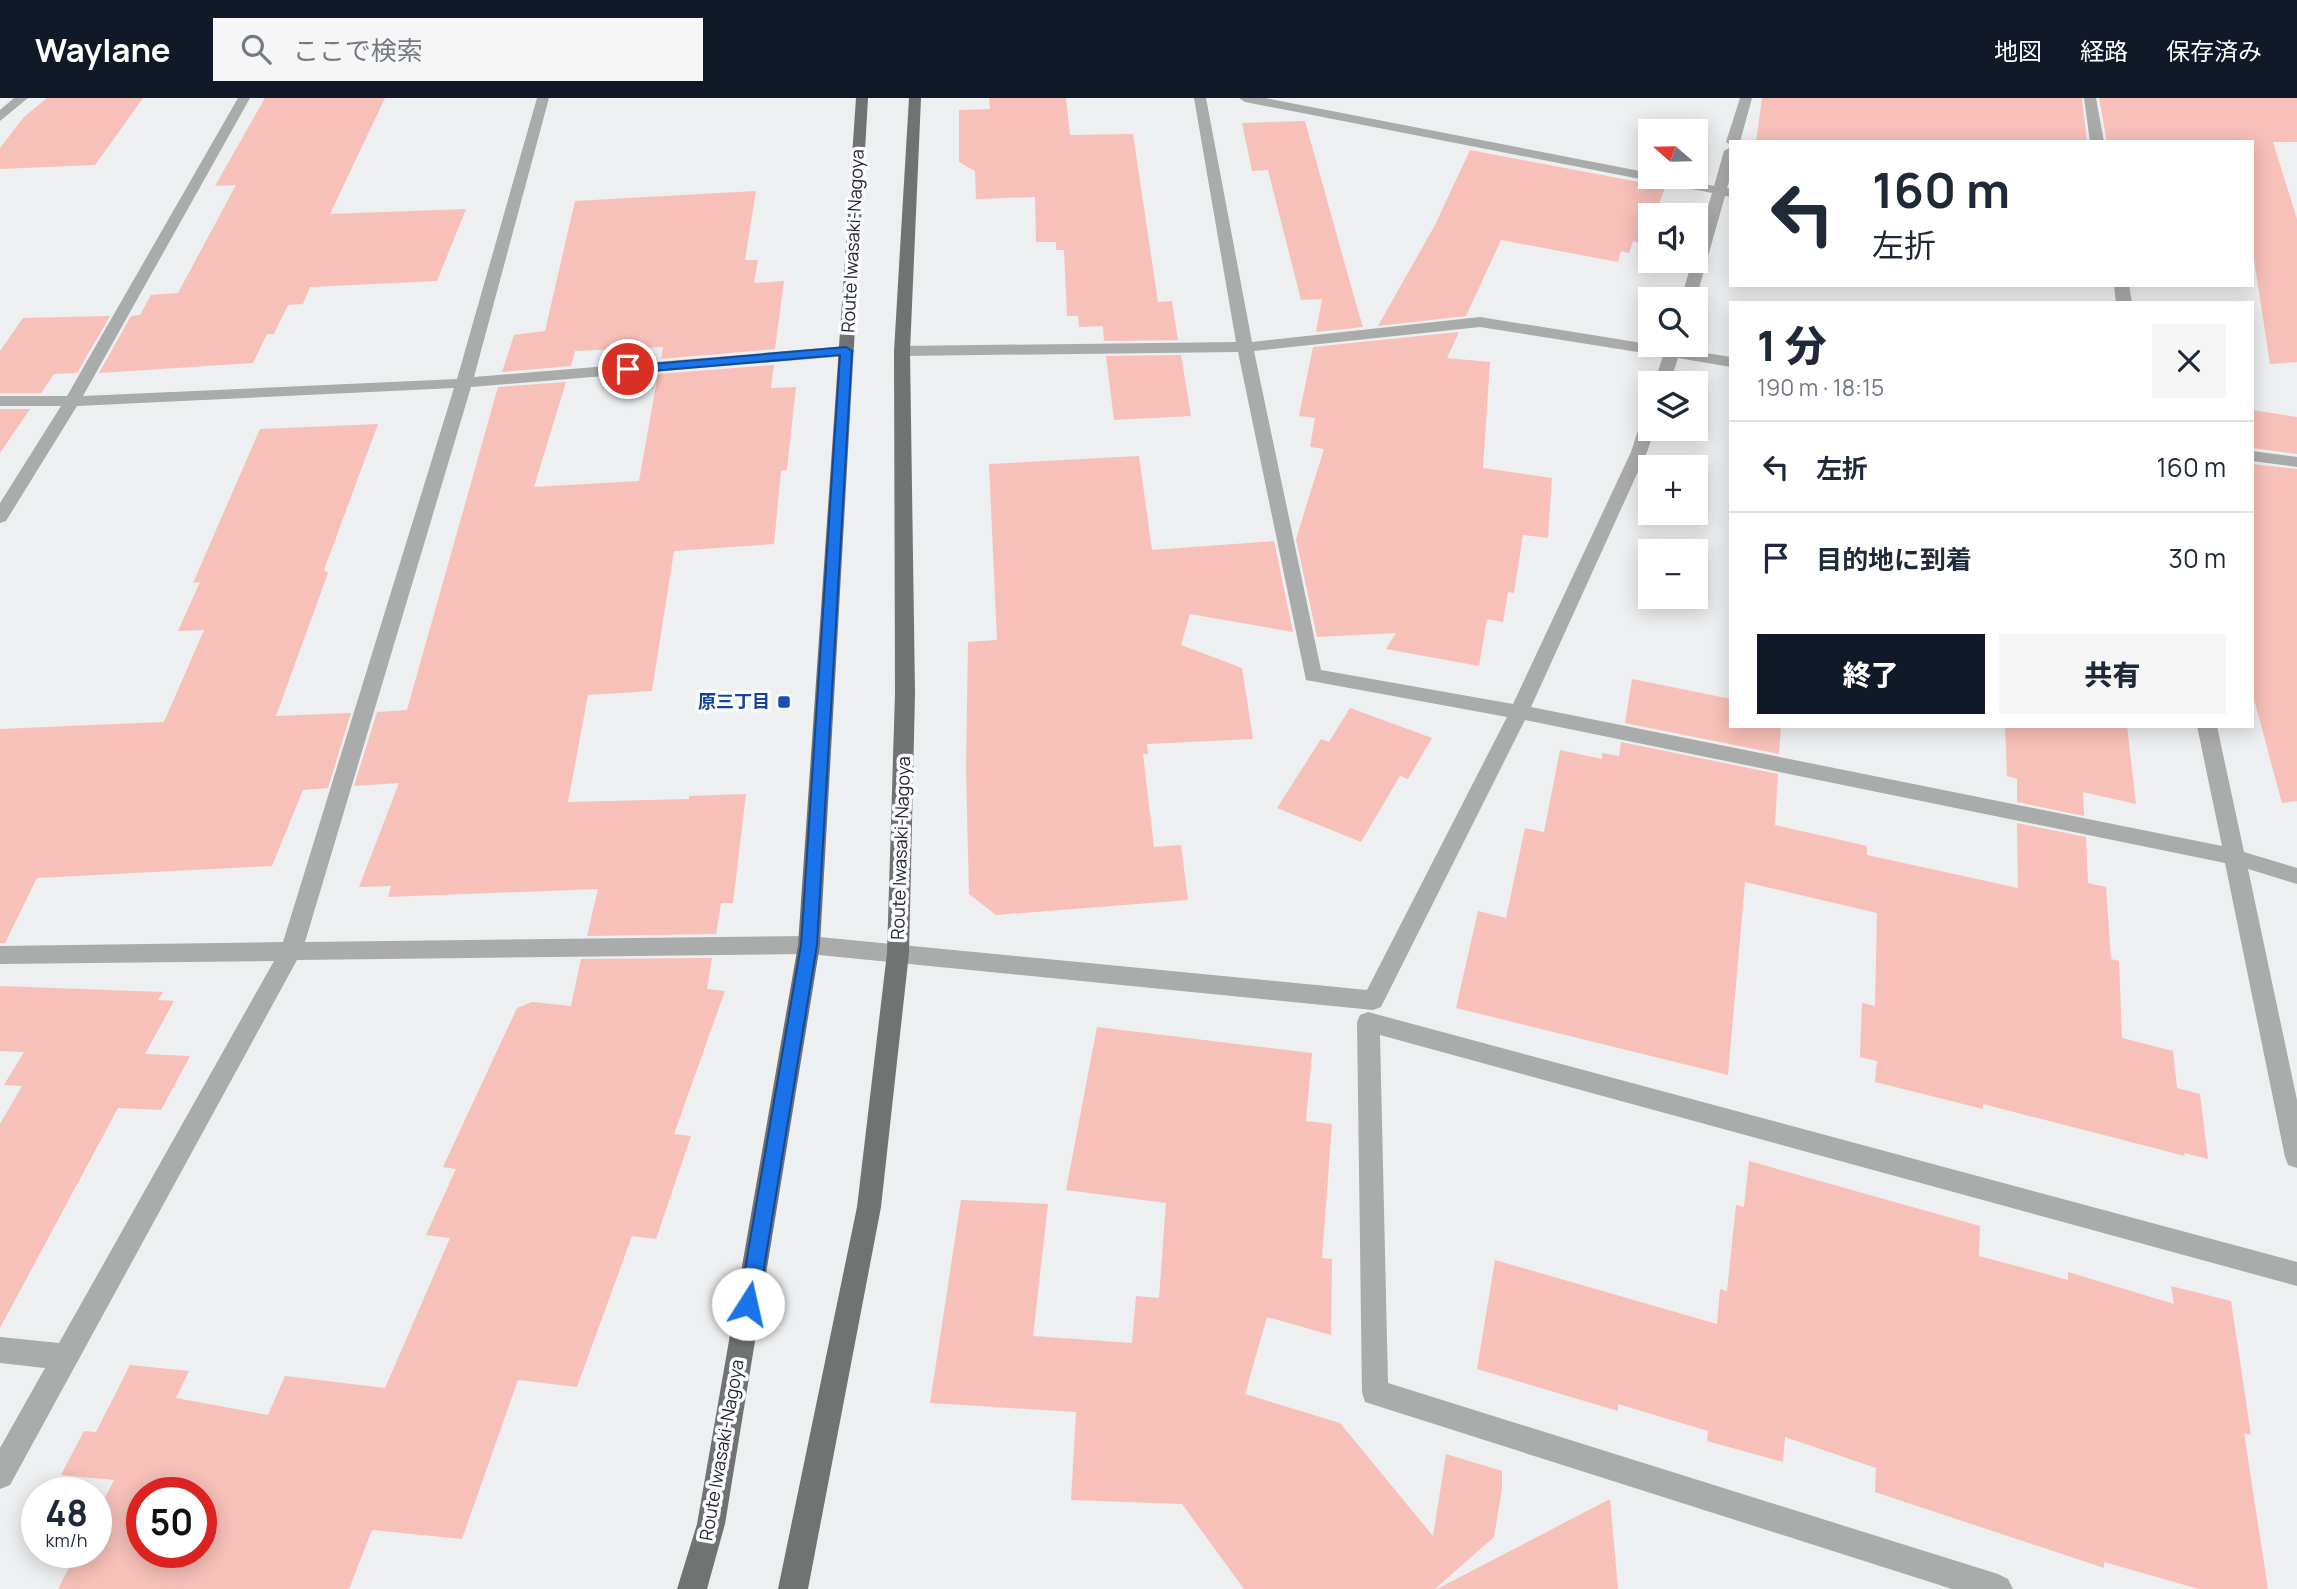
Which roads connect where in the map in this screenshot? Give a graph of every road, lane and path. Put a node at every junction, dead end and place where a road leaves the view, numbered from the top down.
1 (22, 98) edge
2 (244, 98) edge
3 (543, 98) edge
4 (862, 98) edge
5 (915, 98) edge
6 (1200, 98) edge
7 (1245, 98) edge
8 (1746, 98) edge
9 (2090, 98) edge
10 (0, 117) edge
11 (1734, 140) edge
12 (2097, 140) edge
13 (1729, 165) edge
14 (1725, 192) edge
15 (1692, 287) edge
16 (1638, 343) edge
17 (1245, 347) junction
18 (846, 351) junction
19 (902, 351) junction
20 (1708, 356) edge
21 (1729, 362) edge
22 (464, 383) junction
23 (0, 401) edge
24 (72, 401) junction
25 (1643, 441) edge
26 (2254, 456) edge
27 (2297, 462) edge
28 (0, 517) edge
29 (1519, 712) junction
30 (2207, 728) edge
31 (2234, 857) junction
32 (2297, 876) edge
33 (809, 945) junction
34 (291, 951) junction
35 (898, 953) junction
36 (0, 954) edge
37 (1371, 1011) junction
38 (2297, 1157) edge
39 (2297, 1274) edge
40 (0, 1350) edge
41 (65, 1357) junction
42 (0, 1475) edge
43 (692, 1589) edge
44 (793, 1589) edge
45 (1998, 1589) edge

1 - 10 street
2 - 24 street
3 - 22 street
4 - 18 main road, Route Iwasaki-Nagoya
5 - 19 main road, Route Iwasaki-Nagoya
6 - 17 street
7 - 14 street
8 - 11 street
9 - 12 street
13 - 14 street
14 - 15 street
16 - 17 street
17 - 19 street
17 - 29 street
18 - 22 street
18 - 33 main road, Route Iwasaki-Nagoya
19 - 35 main road, Route Iwasaki-Nagoya
20 - 21 street
22 - 24 street
22 - 34 street
23 - 24 street
24 - 28 street
25 - 29 street
26 - 27 street
29 - 31 street
29 - 37 street
30 - 31 street
31 - 32 street
31 - 38 street
33 - 34 street
33 - 35 street
33 - 43 main road, Route Iwasaki-Nagoya
34 - 36 street
34 - 41 street
35 - 37 street
35 - 44 main road, Route Iwasaki-Nagoya
37 - 39 street
37 - 45 street
40 - 41 street
41 - 42 street

